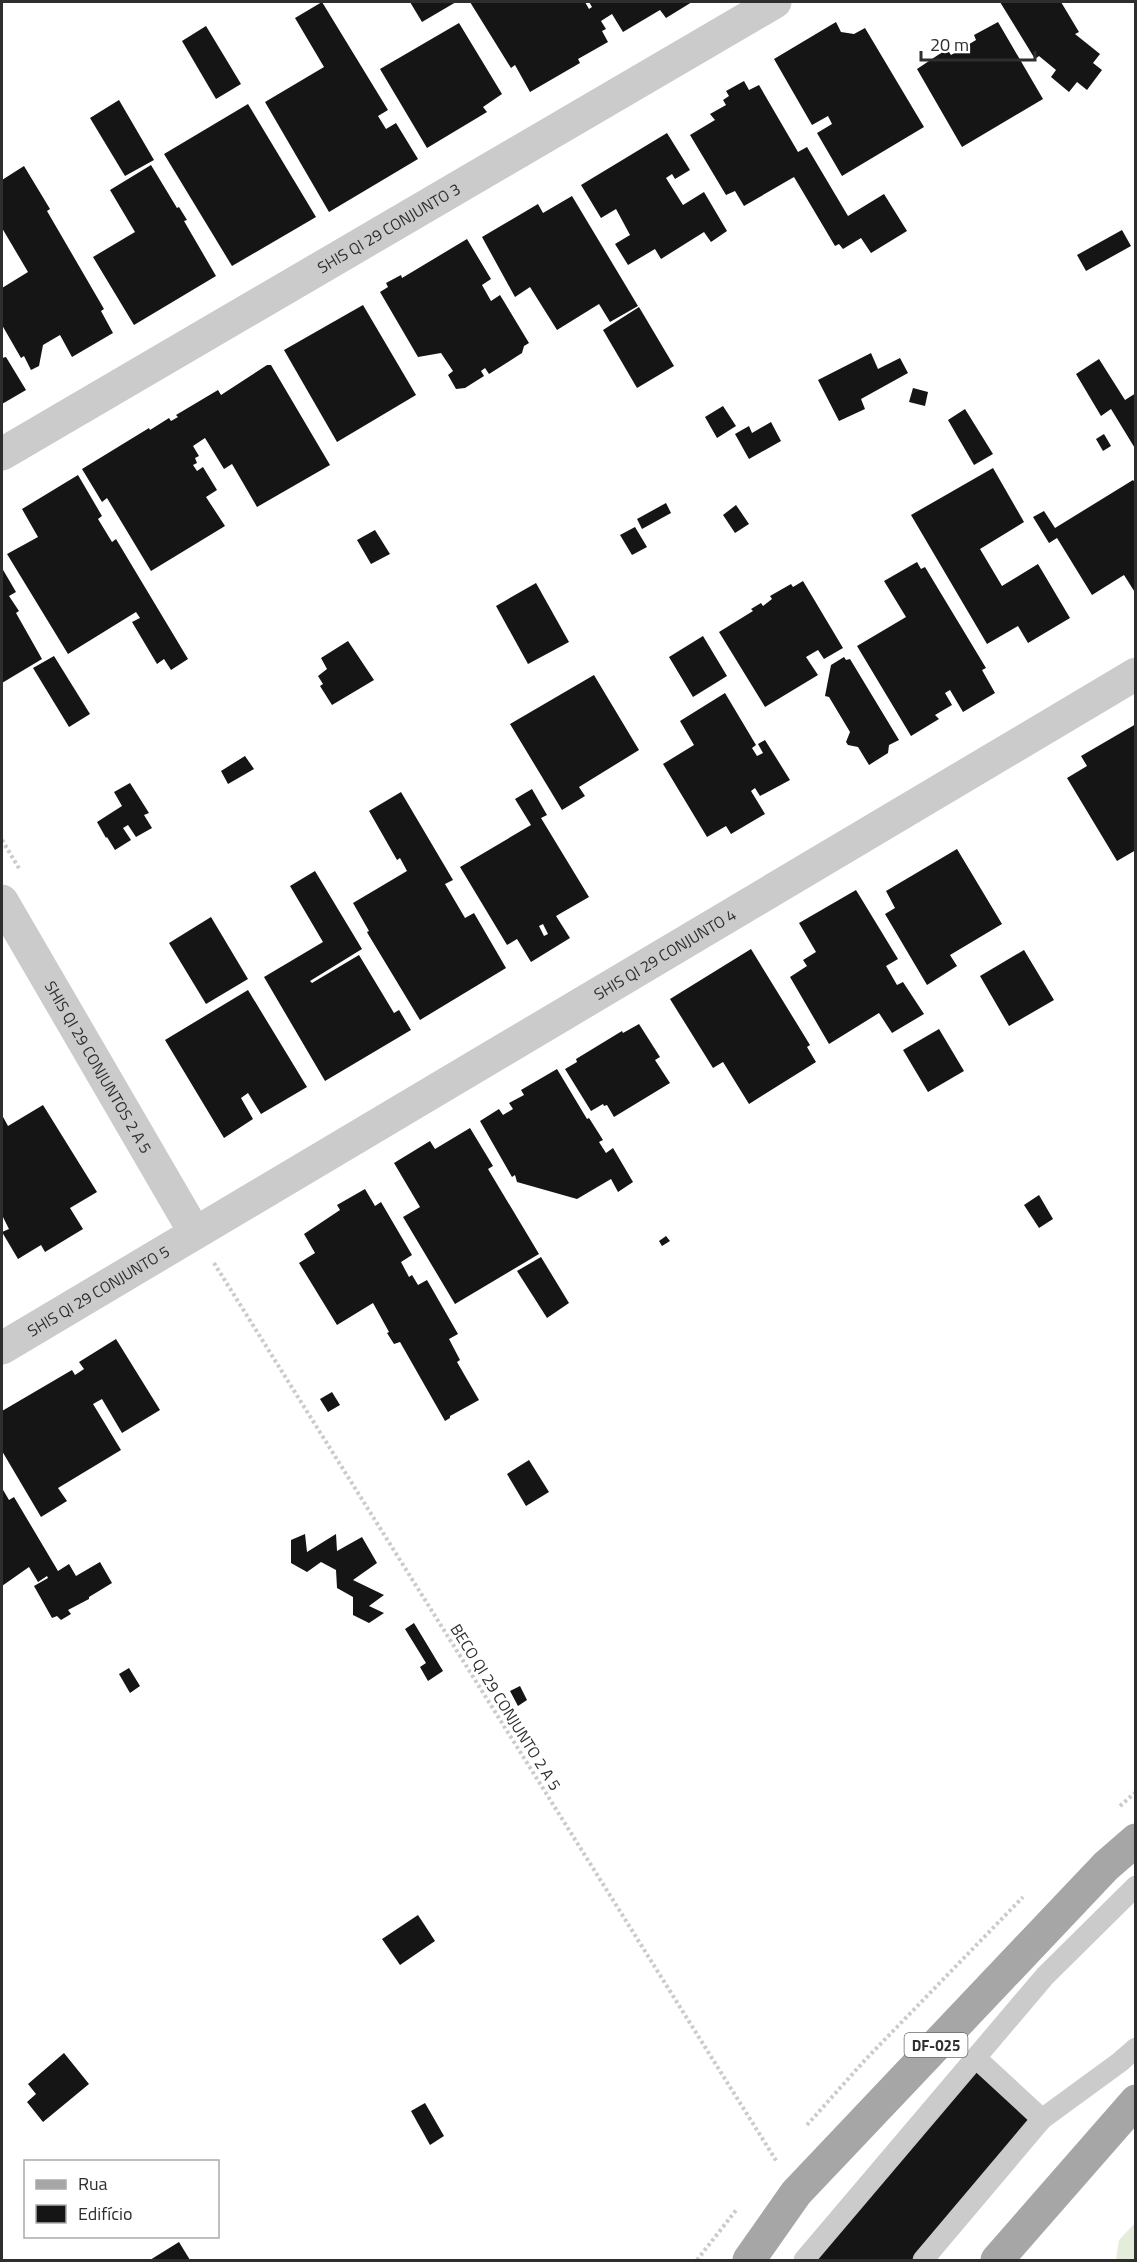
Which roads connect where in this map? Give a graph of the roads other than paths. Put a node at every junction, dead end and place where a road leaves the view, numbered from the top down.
1 (776, 2) edge
2 (2, 454) edge
3 (1136, 674) edge
4 (2, 901) edge
5 (195, 1233) junction
6 (2, 1348) edge
7 (1136, 1840) edge
8 (1136, 1887) edge
9 (1136, 2048) edge
10 (976, 2058) junction
11 (1136, 2101) edge
12 (1042, 2119) junction
13 (749, 2260) edge
14 (804, 2260) edge
15 (923, 2260) edge
16 (997, 2260) edge

1 - 2 street, SHIS QI 29 CONJUNTO 3
3 - 5 street, SHIS QI 29 CONJUNTO 4
4 - 5 street, SHIS QI 29 CONJUNTOS 2 A 5
5 - 6 street, SHIS QI 29 CONJUNTO 5
7 - 13 main road, DF-025
8 - 10 lane
9 - 12 lane
10 - 12 lane
10 - 14 lane
11 - 16 main road
12 - 15 lane

